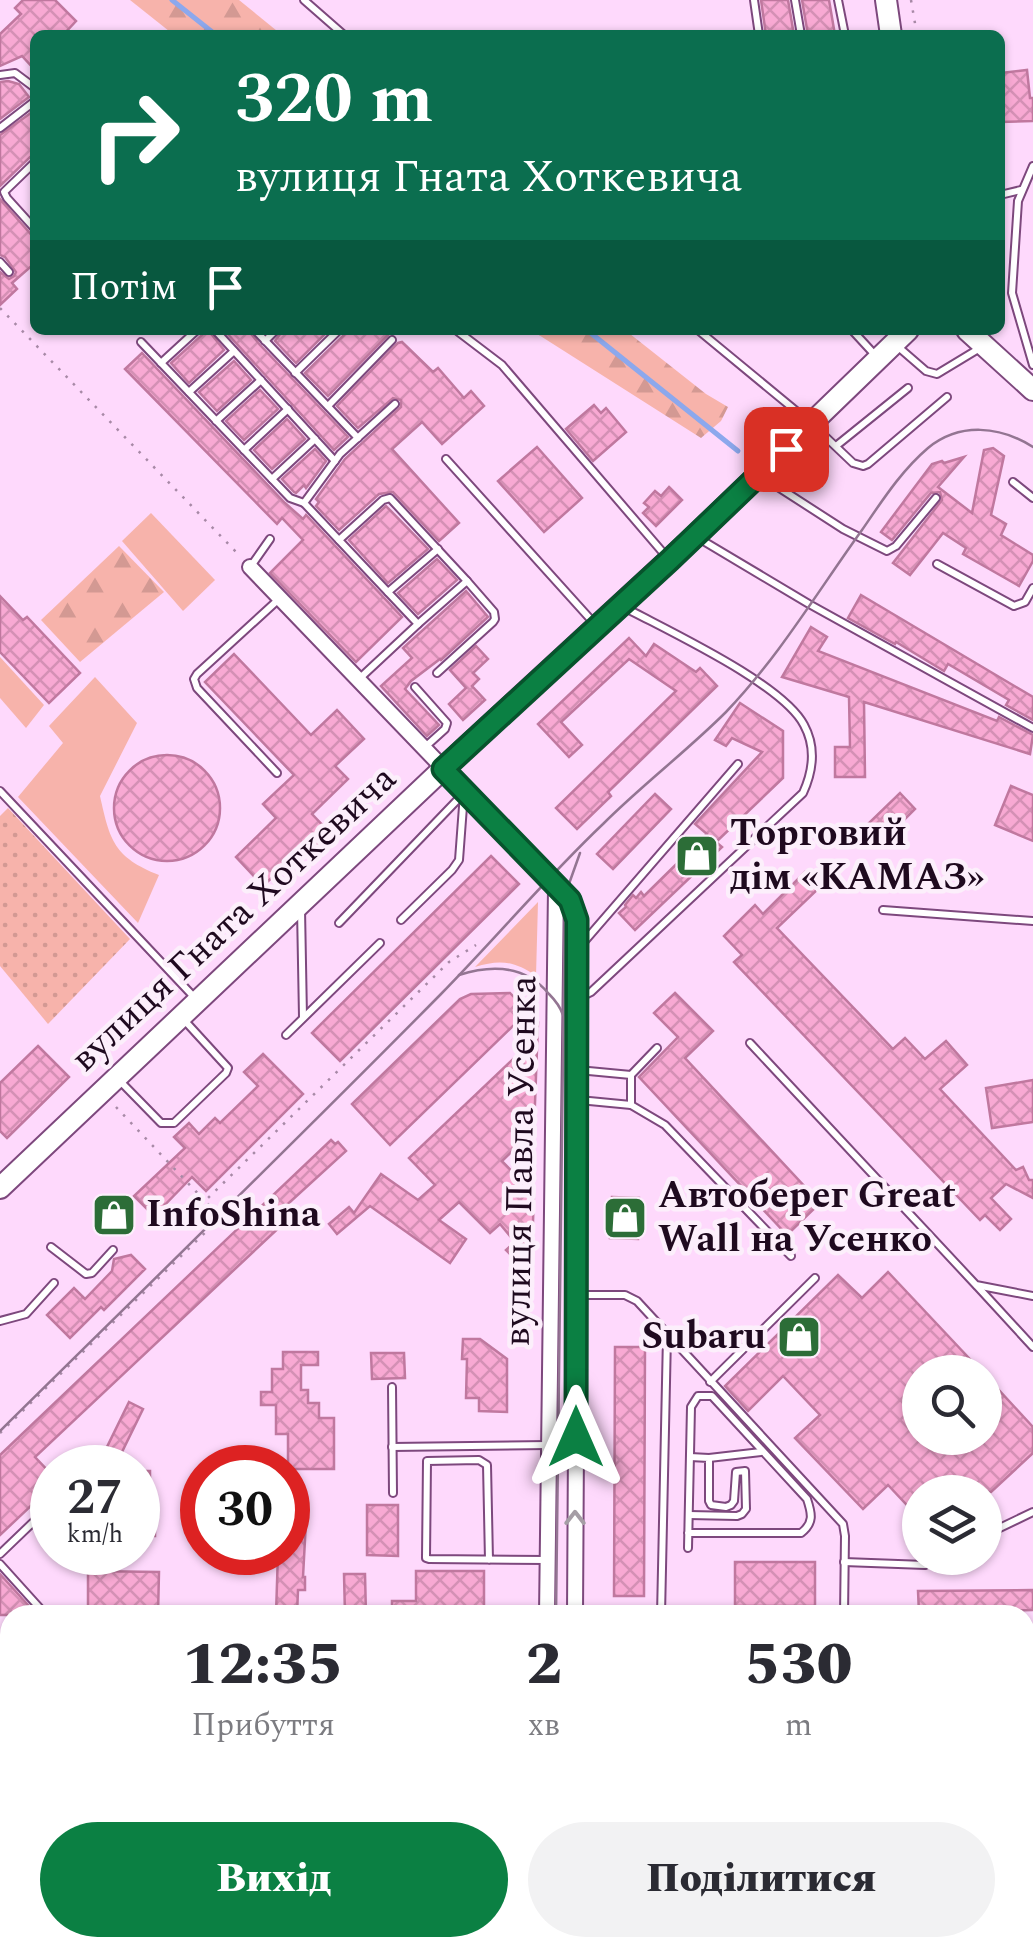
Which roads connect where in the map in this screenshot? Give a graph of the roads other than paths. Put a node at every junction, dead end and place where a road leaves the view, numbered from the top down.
1 (304, 0) edge
2 (754, 0) edge
3 (795, 0) edge
4 (838, 0) edge
5 (886, 0) edge
6 (338, 30) edge
7 (758, 30) edge
8 (800, 30) edge
9 (843, 30) edge
10 (891, 30) edge
11 (0, 75) edge
12 (30, 84) edge
13 (30, 104) edge
14 (0, 128) edge
15 (1033, 166) edge
16 (30, 167) edge
17 (1022, 190) junction
18 (1005, 194) edge
19 (30, 217) edge
20 (0, 262) edge
21 (9, 272) dead end
22 (192, 335) edge
23 (220, 335) edge
24 (260, 335) edge
25 (271, 335) edge
26 (333, 335) edge
27 (463, 335) edge
28 (704, 335) edge
29 (867, 335) edge
30 (972, 335) edge
31 (392, 340) dead end
32 (265, 341) junction
33 (141, 342) dead end
34 (894, 344) edge
35 (984, 346) junction
36 (234, 351) junction
37 (161, 363) junction
38 (1033, 365) edge
39 (296, 372) junction
40 (261, 380) junction
41 (908, 388) dead end
42 (1033, 390) edge
43 (188, 392) junction
44 (946, 398) dead end
45 (394, 404) dead end
46 (328, 406) junction
47 (288, 409) junction
48 (216, 421) junction
49 (812, 424) junction
50 (358, 438) junction
51 (315, 439) junction
52 (836, 446) junction
53 (244, 450) junction
54 (446, 458) dead end
55 (336, 460) junction
56 (759, 474) junction
57 (272, 479) junction
58 (1013, 482) dead end
59 (936, 498) dead end
60 (1033, 498) edge
61 (304, 503) junction
62 (695, 536) junction
63 (270, 539) dead end
64 (339, 540) junction
65 (438, 549) junction
66 (670, 560) junction
67 (937, 564) dead end
68 (250, 567) joint
69 (468, 582) junction
70 (1033, 588) edge
71 (388, 592) junction
72 (280, 598) junction
73 (620, 606) junction
74 (418, 624) junction
75 (597, 627) junction
76 (437, 673) dead end
77 (358, 680) junction
78 (415, 687) dead end
79 (1033, 728) edge
80 (424, 749) junction
81 (738, 764) dead end
82 (443, 769) junction
83 (277, 773) dead end
84 (0, 792) edge
85 (464, 792) junction
86 (556, 888) junction
87 (301, 904) junction
88 (883, 910) dead end
89 (402, 920) dead end
90 (1033, 921) edge
91 (339, 924) dead end
92 (380, 943) dead end
93 (579, 948) junction
94 (578, 999) junction
95 (198, 1002) junction
96 (181, 1018) junction
97 (302, 1018) junction
98 (286, 1034) dead end
99 (750, 1042) dead end
100 (657, 1048) dead end
101 (578, 1070) junction
102 (631, 1074) junction
103 (117, 1078) junction
104 (578, 1100) junction
105 (631, 1104) junction
106 (0, 1188) edge
107 (51, 1247) dead end
108 (113, 1250) dead end
109 (791, 1256) dead end
110 (815, 1278) dead end
111 (54, 1283) dead end
112 (976, 1285) junction
113 (577, 1294) junction
114 (1033, 1296) edge
115 (0, 1321) edge
116 (667, 1336) junction
117 (1033, 1347) edge
118 (710, 1382) junction
119 (392, 1387) dead end
120 (550, 1444) junction
121 (392, 1447) junction
122 (763, 1452) junction
123 (690, 1457) junction
124 (709, 1458) junction
125 (392, 1494) dead end
126 (1033, 1512) edge
127 (688, 1515) junction
128 (30, 1525) edge
129 (1002, 1527) edge
130 (688, 1533) junction
131 (688, 1548) dead end
132 (0, 1554) edge
133 (489, 1560) junction
134 (548, 1560) junction
135 (844, 1562) junction
136 (902, 1563) edge
137 (0, 1564) edge
138 (37, 1605) edge
139 (548, 1605) edge
140 (575, 1605) edge
141 (662, 1605) edge
142 (844, 1605) edge

1 - 6 lane
2 - 7 lane
3 - 8 lane
4 - 9 lane
5 - 10 street
11 - 12 lane
13 - 14 lane
15 - 17 lane
16 - 19 lane
17 - 18 lane
17 - 38 lane
20 - 21 lane
22 - 37 lane
23 - 36 lane
24 - 32 lane
25 - 32 lane
26 - 39 lane
27 - 66 lane
28 - 49 lane
29 - 34 lane
30 - 35 street
31 - 46 lane
32 - 39 lane
33 - 37 lane
34 - 35 lane
34 - 49 street, вулиця Гната Хоткевича
35 - 42 street
36 - 40 lane
36 - 43 lane
37 - 43 lane
39 - 46 lane
40 - 47 lane
40 - 48 lane
41 - 52 lane
43 - 48 lane
44 - 52 lane
45 - 50 lane
46 - 50 lane
47 - 51 lane
47 - 53 lane
48 - 53 lane
49 - 52 lane
49 - 56 street, вулиця Гната Хоткевича
50 - 55 lane
51 - 55 lane
51 - 57 lane
53 - 57 lane
54 - 75 lane
55 - 61 lane
56 - 59 lane
56 - 62 street, вулиця Гната Хоткевича
57 - 61 lane
58 - 60 lane
61 - 64 lane
62 - 66 street, вулиця Гната Хоткевича
62 - 79 lane
63 - 68 lane
64 - 65 lane
64 - 71 lane
65 - 69 lane
65 - 71 lane
66 - 73 street, вулиця Гната Хоткевича
67 - 70 lane
68 - 72 street, вулиця Павла Усенка
69 - 74 lane
69 - 76 lane
71 - 74 lane
72 - 77 street, вулиця Павла Усенка
72 - 83 lane
73 - 75 street, вулиця Гната Хоткевича
73 - 94 lane
74 - 77 lane
75 - 82 street, вулиця Гната Хоткевича
77 - 80 street, вулиця Павла Усенка
78 - 80 lane
80 - 82 street, вулиця Павла Усенка
81 - 93 lane
82 - 85 street, вулиця Павла Усенка
82 - 87 street, вулиця Гната Хоткевича
84 - 95 lane
85 - 86 street, вулиця Павла Усенка
85 - 89 lane
85 - 91 lane
86 - 93 street, вулиця Павла Усенка
86 - 120 street, вулиця Павла Усенка
87 - 95 street, вулиця Гната Хоткевича
87 - 97 lane
88 - 90 lane
92 - 97 lane
93 - 94 street, вулиця Павла Усенка
94 - 101 street, вулиця Павла Усенка
95 - 96 street, вулиця Гната Хоткевича
96 - 103 street, вулиця Гната Хоткевича
96 - 103 lane
97 - 98 lane
99 - 112 lane
100 - 102 lane
101 - 102 lane
101 - 104 street, вулиця Павла Усенка
102 - 105 lane
103 - 106 street, вулиця Гната Хоткевича
104 - 105 lane
104 - 113 street, вулиця Павла Усенка
105 - 109 lane
107 - 108 lane
110 - 118 lane
111 - 115 lane
112 - 114 lane
112 - 117 lane
113 - 116 lane
140 -> 113 street, вулиця Павла Усенка
116 - 118 lane
116 - 141 lane
118 - 135 lane
119 - 121 lane
120 - 121 lane
120 - 134 street, вулиця Павла Усенка
121 - 125 lane
122 - 123 lane
122 - 124 lane
122 - 130 lane
123 - 124 lane
123 - 127 lane
124 - 127 lane
126 - 129 lane
127 - 130 lane
128 - 132 lane
130 - 131 lane
133 - 133 lane
133 - 134 lane
134 - 139 street, вулиця Павла Усенка
135 - 136 lane
135 - 142 lane
137 - 138 lane

